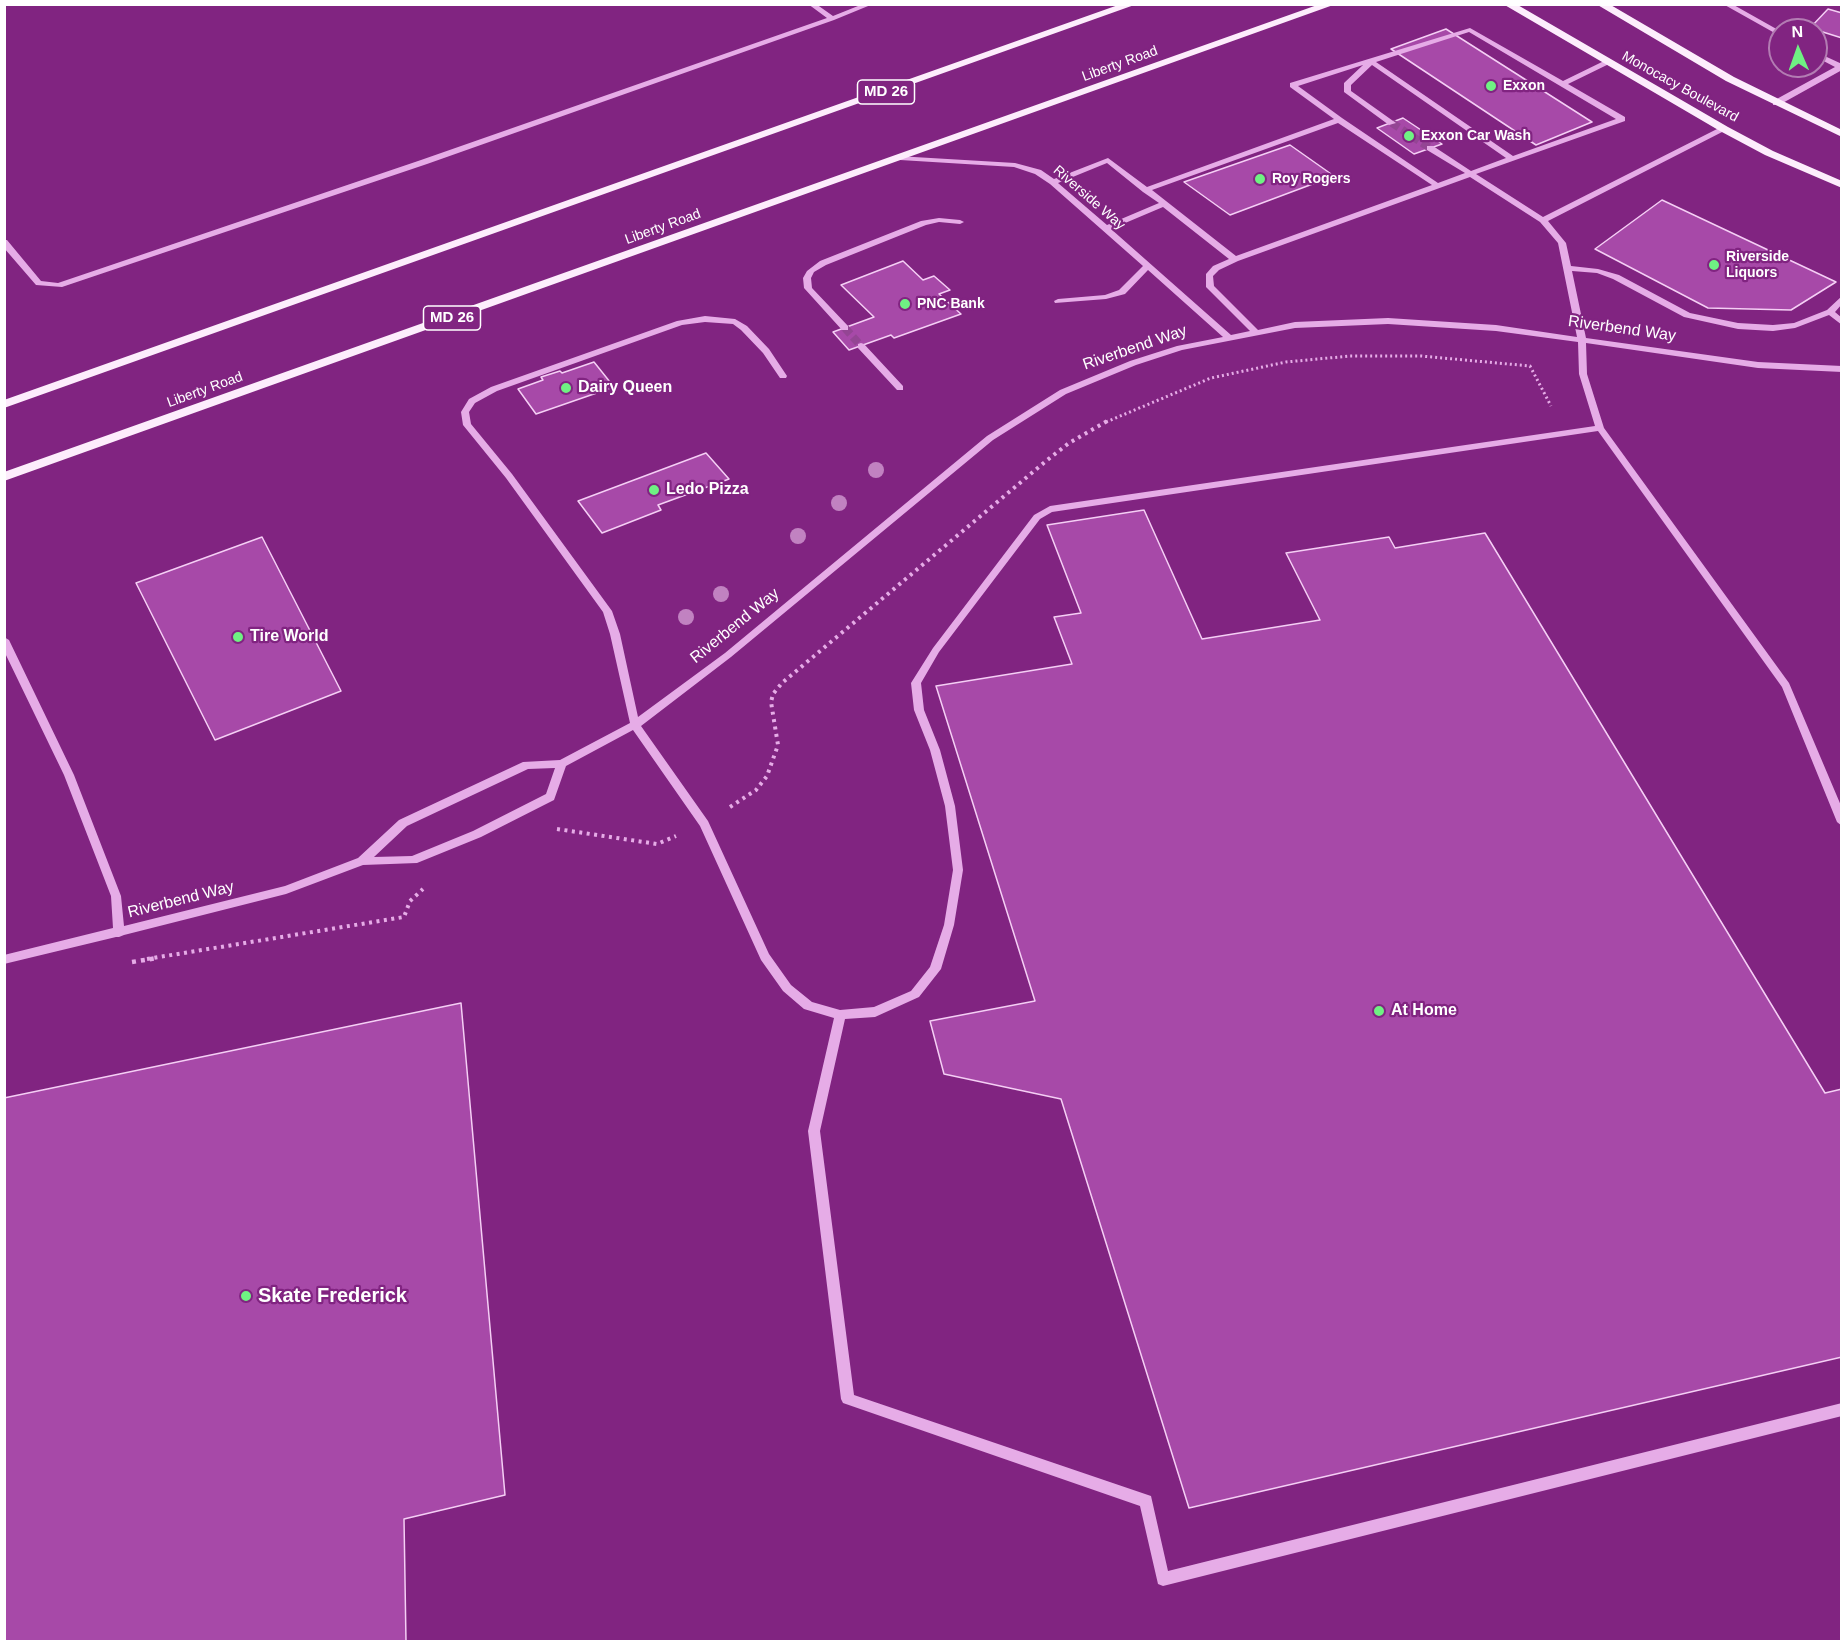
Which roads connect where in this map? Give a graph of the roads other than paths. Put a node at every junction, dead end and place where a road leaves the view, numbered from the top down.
1 (811, 4) edge
2 (870, 4) edge
3 (1132, 4) edge
4 (1331, 4) edge
5 (1508, 4) edge
6 (1600, 4) edge
7 (1726, 4) edge
8 (832, 19) junction
9 (1768, 27) edge
10 (1372, 62) junction
11 (1607, 63) junction
12 (1841, 67) edge
13 (1563, 84) junction
14 (1776, 103) junction
15 (1339, 120) junction
16 (1392, 123) tunnel mouth
17 (1724, 129) junction
18 (1842, 135) edge
19 (1431, 148) tunnel mouth
20 (900, 158) junction
21 (1512, 159) junction
22 (1470, 174) junction
23 (1053, 182) junction
24 (1842, 185) edge
25 (1438, 186) junction
26 (1146, 190) junction
27 (1164, 204) junction
28 (1543, 220) junction
29 (960, 222) dead end
30 (1105, 229) junction
31 (4, 242) edge
32 (1235, 259) junction
33 (1148, 267) junction
34 (1567, 268) junction
35 (1842, 298) edge
36 (1058, 301) dead end
37 (1830, 312) junction
38 (1842, 323) edge
39 (845, 328) tunnel mouth
40 (1255, 332) junction
41 (1228, 337) junction
42 (1582, 340) junction
43 (861, 346) tunnel mouth
44 (1842, 369) edge
45 (783, 376) dead end
46 (900, 388) dead end
47 (4, 404) edge
48 (1600, 428) junction
49 (4, 477) edge
50 (4, 640) edge
51 (635, 725) junction
52 (562, 764) junction
53 (1842, 822) edge
54 (362, 861) junction
55 (118, 933) junction
56 (4, 960) edge
57 (840, 1015) junction
58 (1842, 1409) edge

1 - 8 street
2 - 8 street
3 - 47 main road, MD 26
4 - 20 main road, Liberty Road / MD 26
5 - 11 main road, Monocacy Boulevard
6 - 14 main road, Monocacy Boulevard
7 - 9 street
8 - 31 street
10 - 13 street
10 - 15 street
10 - 16 street
10 - 21 street
11 - 13 street
11 - 17 main road, Monocacy Boulevard
12 - 14 street
13 - 21 street
14 - 18 main road, Monocacy Boulevard
15 - 25 street
15 - 26 street
17 - 24 main road, Monocacy Boulevard
17 - 28 street
19 - 22 street
20 - 23 street, Riverside Way
20 - 49 main road, Liberty Road / MD 26
21 - 22 street
22 - 25 street
22 - 28 street
23 - 26 street
23 - 30 street, Riverside Way
25 - 32 street
26 - 27 street
27 - 30 street
27 - 32 street
28 - 34 street
29 - 39 street
30 - 33 street, Riverside Way
32 - 40 street
33 - 36 street
33 - 41 street, Riverside Way
34 - 37 street
34 - 42 street
35 - 37 street
37 - 38 street
40 - 41 street, Riverbend Way
40 - 42 street, Riverbend Way
41 - 51 street, Riverbend Way
42 - 44 street, Riverbend Way
42 - 48 street
43 - 46 street
45 - 51 street
48 - 53 street
48 - 57 street
50 - 55 street
51 - 52 street, Riverbend Way
51 - 57 street
52 - 54 street, Riverbend Way
52 - 54 street, Riverbend Way
54 - 55 street, Riverbend Way
55 - 56 street, Riverbend Way
57 - 58 street

